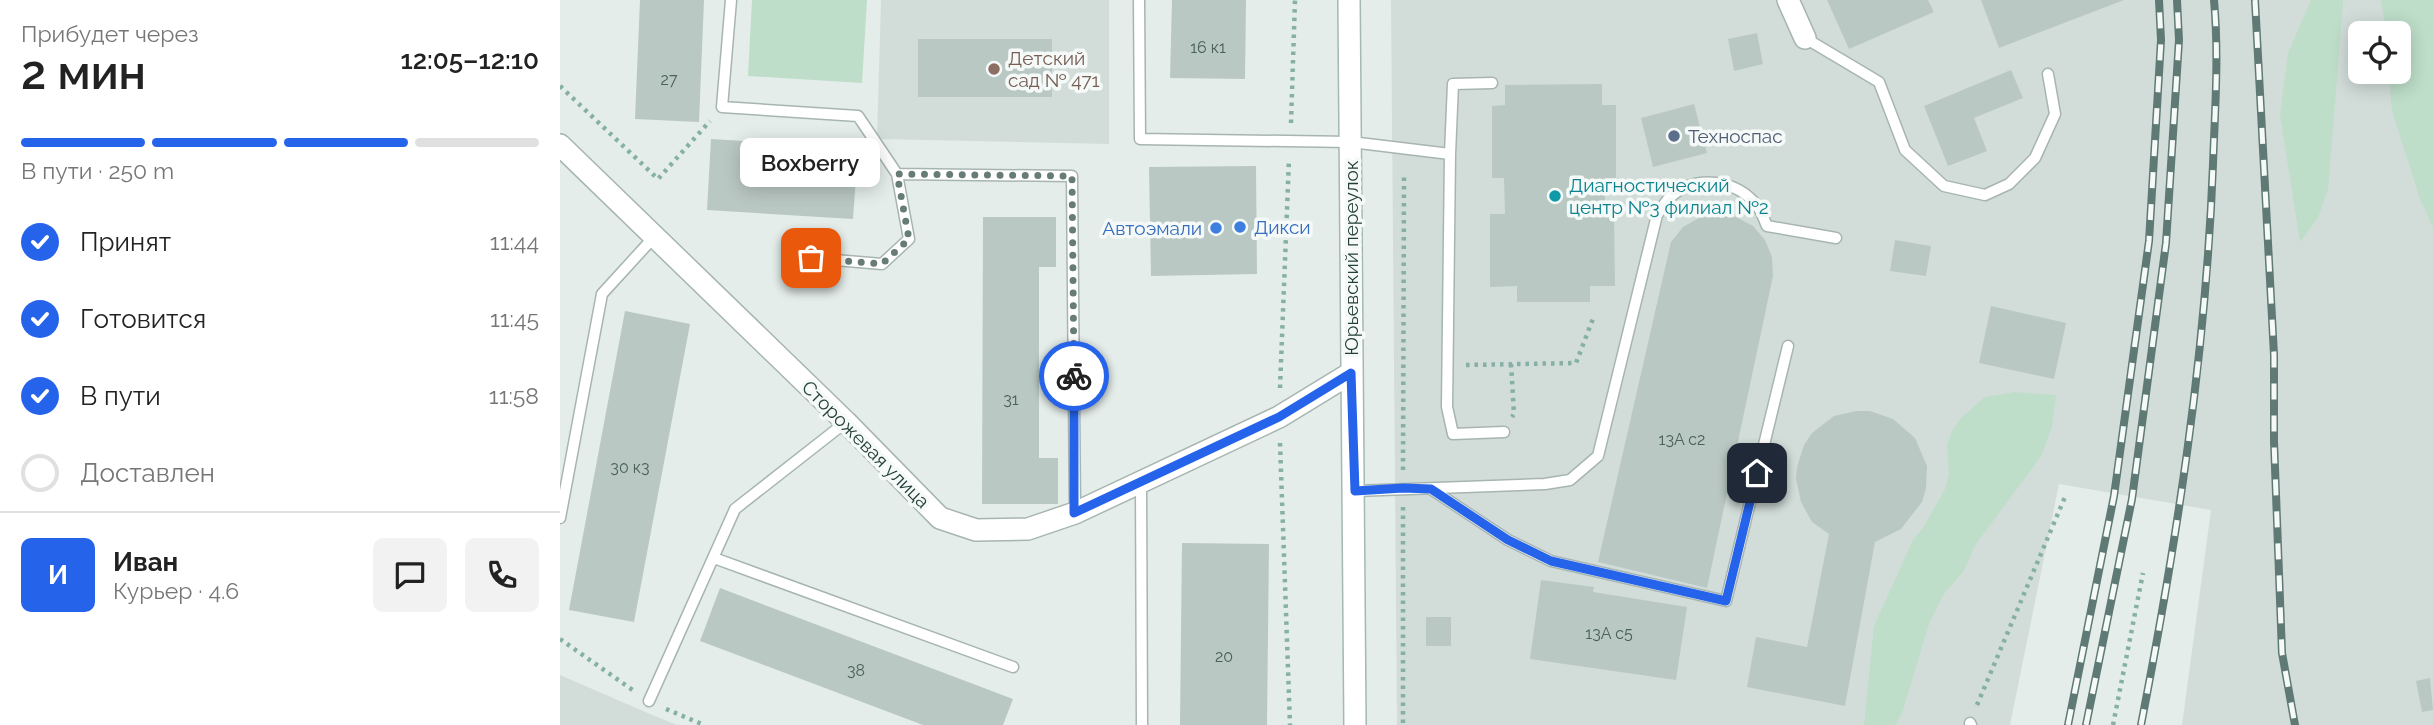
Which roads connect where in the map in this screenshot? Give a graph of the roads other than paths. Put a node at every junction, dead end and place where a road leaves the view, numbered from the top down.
1 (731, 0) edge
2 (1139, 0) edge
3 (1349, 0) edge
4 (1788, 0) edge
5 (1805, 38) joint
6 (2048, 74) dead end
7 (1492, 83) dead end
8 (1351, 142) junction
9 (560, 145) edge
10 (1450, 154) junction
11 (897, 174) junction
12 (654, 237) junction
13 (1836, 238) dead end
14 (788, 256) dead end
15 (1788, 346) dead end
16 (1351, 373) junction
17 (846, 422) junction
18 (1504, 432) road end
19 (1141, 482) junction
20 (1431, 489) junction
21 (1355, 491) junction
22 (1074, 513) junction
23 (560, 518) edge
24 (714, 558) junction
25 (1013, 667) dead end
26 (649, 702) road end
27 (1142, 725) edge
28 (1355, 725) edge

1 - 11 lane
2 - 8 lane
3 - 8 street, Юрьевский переулок
4 - 5 street
5 - 6 lane
7 - 10 lane
8 - 10 lane
8 - 16 street, Юрьевский переулок
9 - 12 street, Сторожевая улица
10 - 18 lane
11 - 14 lane
11 - 22 lane
12 - 17 street, Сторожевая улица
12 - 23 lane
13 - 20 lane
15 - 20 lane
16 - 19 street, Сторожевая улица
16 - 21 street, Юрьевский переулок
17 - 22 street, Сторожевая улица
17 - 24 lane
19 - 22 street, Сторожевая улица
19 - 27 lane
20 - 21 lane
21 - 28 street, Юрьевский переулок
24 - 25 lane
24 - 26 lane

